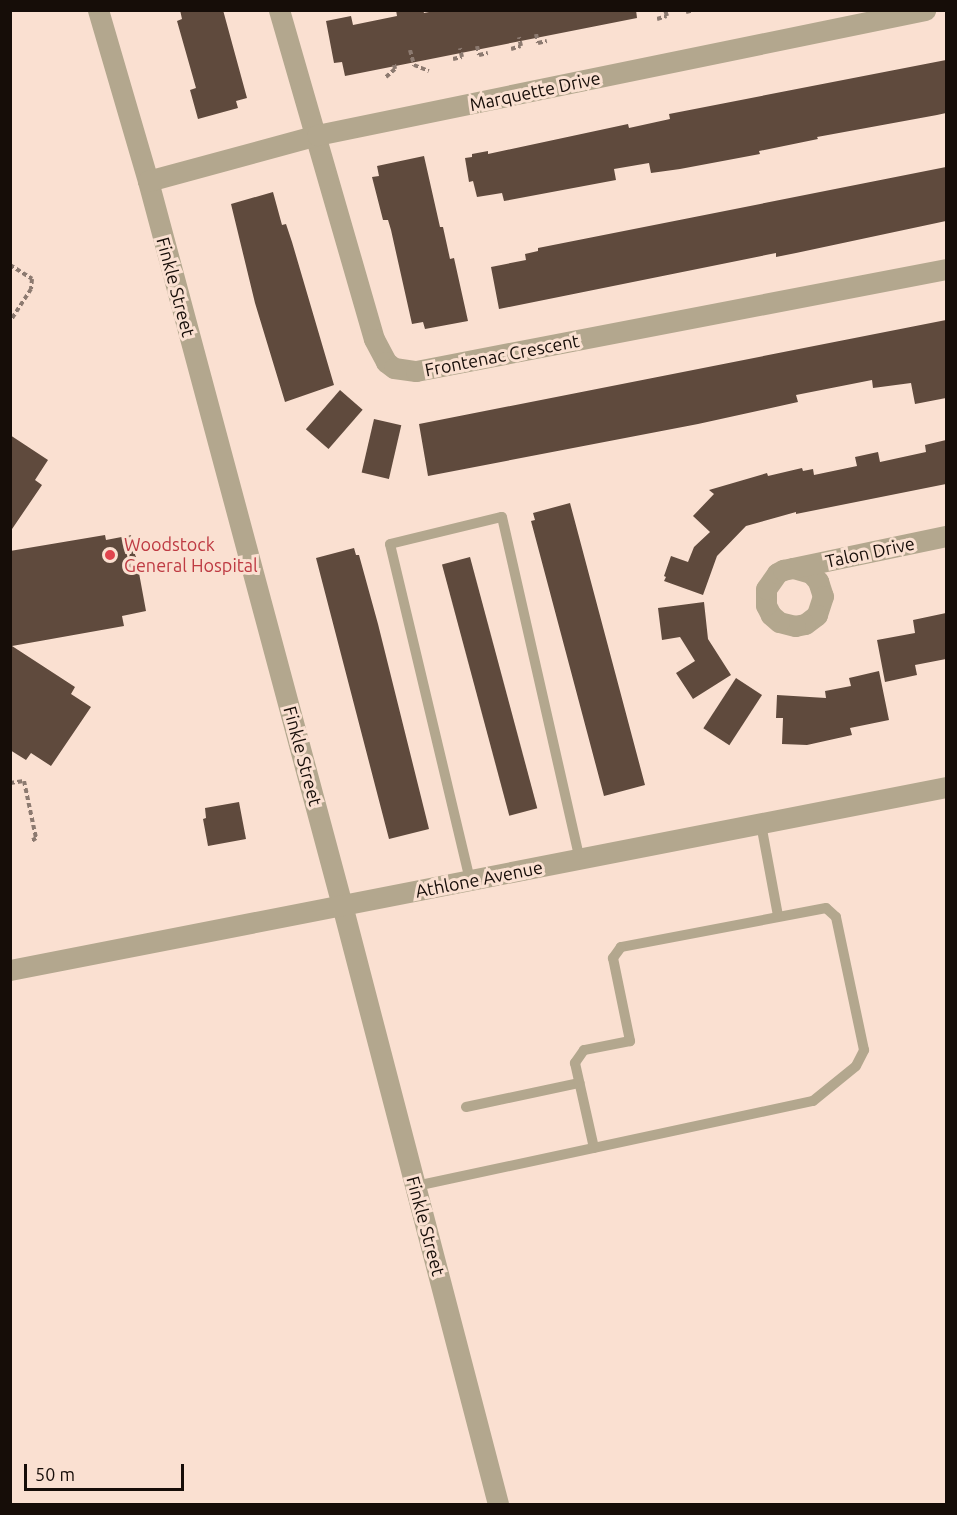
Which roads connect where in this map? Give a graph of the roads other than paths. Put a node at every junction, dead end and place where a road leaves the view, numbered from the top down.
1 (98, 10) edge
2 (279, 10) edge
3 (925, 10) edge
4 (317, 135) junction
5 (148, 181) junction
6 (946, 269) edge
7 (946, 536) edge
8 (793, 568) dead end
9 (946, 787) edge
10 (761, 824) junction
11 (580, 860) junction
12 (470, 880) junction
13 (342, 905) junction
14 (778, 916) junction
15 (10, 970) edge
16 (579, 1083) junction
17 (466, 1107) dead end
18 (594, 1148) junction
19 (416, 1186) junction
20 (498, 1504) edge

1 - 5 street, Finkle Street
2 - 4 street, Frontenac Crescent
3 - 4 street, Marquette Drive
4 - 5 street, Marquette Drive
4 - 6 street, Frontenac Crescent
5 - 13 street, Finkle Street
7 - 8 street, Talon Drive
9 - 10 street, Athlone Avenue
10 - 11 street, Athlone Avenue
10 - 14 lane
11 - 12 street, Athlone Avenue
11 - 12 lane
12 - 13 street, Athlone Avenue
13 - 15 street, Athlone Avenue
13 - 19 street, Finkle Street
14 - 16 lane
14 - 18 lane
16 - 17 lane
16 - 18 lane
18 - 19 lane
19 - 20 street, Finkle Street

